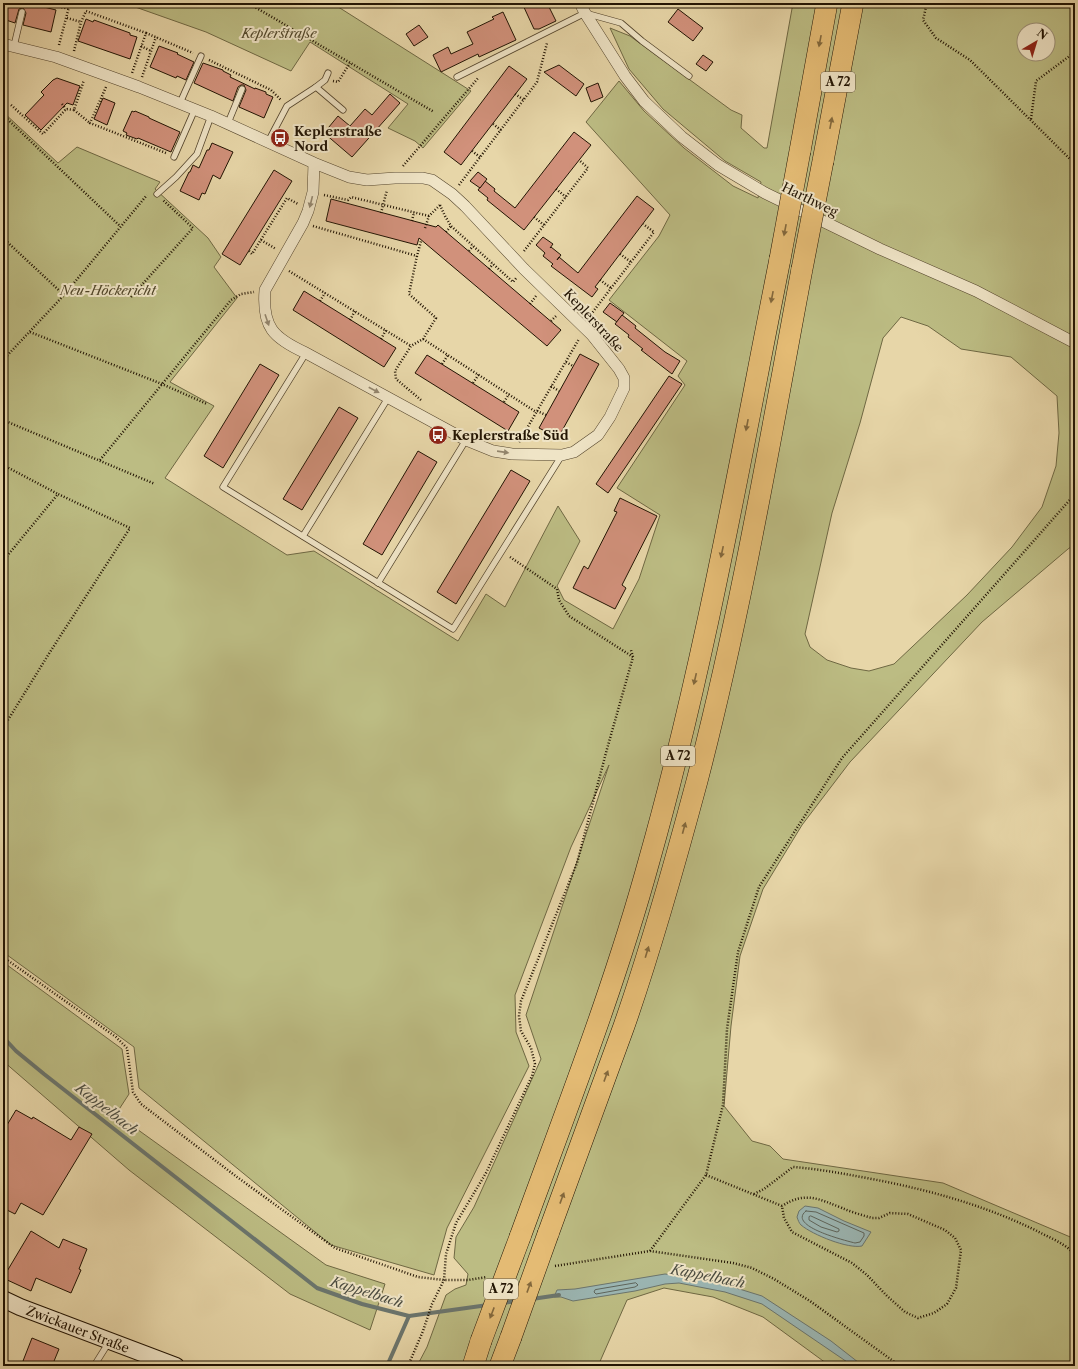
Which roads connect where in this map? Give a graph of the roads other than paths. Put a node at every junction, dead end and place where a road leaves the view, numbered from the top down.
1 (827, 3) edge
2 (853, 3) edge
3 (583, 8) edge
4 (22, 12) dead end
5 (8, 45) edge
6 (201, 56) road end
7 (328, 73) dead end
8 (689, 76) dead end
9 (457, 77) dead end
10 (316, 87) junction
11 (242, 89) dead end
12 (180, 103) junction
13 (194, 109) junction
14 (343, 110) dead end
15 (211, 116) junction
16 (228, 124) junction
17 (268, 142) junction
18 (174, 157) road end
19 (314, 163) junction
20 (157, 194) road end
21 (1075, 343) edge
22 (306, 353) junction
23 (388, 398) junction
24 (466, 440) junction
25 (562, 455) junction
26 (303, 536) junction
27 (378, 583) junction
28 (3, 1299) edge
29 (110, 1341) junction
30 (94, 1366) edge
31 (176, 1366) edge
32 (473, 1366) edge
33 (500, 1366) edge

1 -> 32 highway, A 72, bridge
33 -> 2 highway, A 72, bridge
3 - 8 lane
3 - 9 lane
3 - 21 street, Harthweg
4 - 5 lane
5 - 12 street, Keplerstraße
6 - 12 lane
7 - 10 lane
10 - 14 lane
10 - 17 lane
11 - 16 lane
12 - 13 street, Keplerstraße
13 - 15 street, Keplerstraße
13 - 18 lane
15 - 16 street, Keplerstraße
15 - 20 lane
16 - 17 street, Keplerstraße
17 - 19 street, Keplerstraße
19 -> 22 street, Keplerstraße
19 - 25 street, Keplerstraße
22 -> 23 street, Keplerstraße
22 - 26 lane
23 - 24 street, Keplerstraße
23 - 26 lane
24 -> 25 street, Keplerstraße
24 - 27 lane
25 - 27 lane
26 - 27 lane
28 - 29 main road, Zwickauer Straße
29 - 30 lane
29 - 31 main road, Zwickauer Straße

